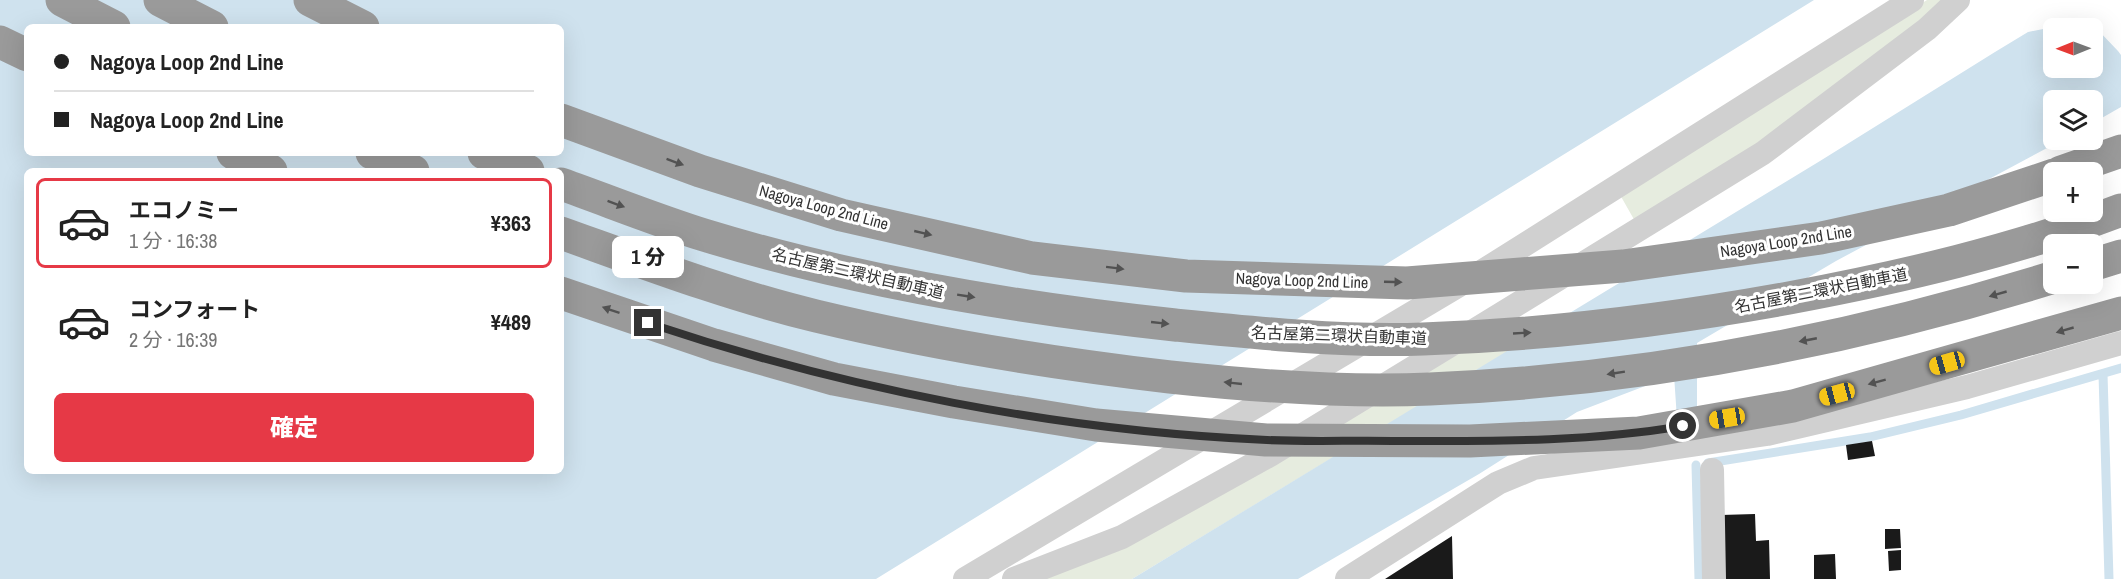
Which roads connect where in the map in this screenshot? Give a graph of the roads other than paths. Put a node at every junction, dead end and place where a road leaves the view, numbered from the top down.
1 (62, 0) edge
2 (160, 0) edge
3 (310, 0) edge
4 (1912, 0) edge
5 (1958, 0) edge
6 (108, 24) edge
7 (206, 24) edge
8 (357, 24) edge
9 (0, 42) edge
10 (24, 54) edge
11 (564, 121) edge
12 (2121, 151) edge
13 (239, 156) edge
14 (379, 156) edge
15 (491, 156) edge
16 (2090, 162) edge
17 (265, 168) edge
18 (406, 168) edge
19 (521, 168) edge
20 (2043, 179) edge
21 (564, 185) edge
22 (2121, 210) edge
23 (564, 234) edge
24 (2121, 256) edge
25 (2103, 262) edge
26 (2043, 280) edge
27 (564, 294) edge
28 (2121, 313) edge
29 (2121, 343) edge
30 (1712, 470) dead end
31 (965, 579) edge
32 (1014, 579) edge
33 (1347, 579) edge
34 (1714, 579) edge

1 - 6 highway
2 - 7 highway
3 - 8 highway
4 - 31 street
5 - 32 street
9 - 10 highway
11 -> 20 highway, Nagoya Loop 2nd Line, bridge
12 - 16 highway
13 - 17 highway
14 - 18 highway
15 - 19 highway
21 -> 22 highway, 名古屋第二環状自動車道, bridge
26 -> 23 highway, bridge
24 - 25 highway
28 -> 27 highway, bridge
29 - 33 street
30 - 34 street

